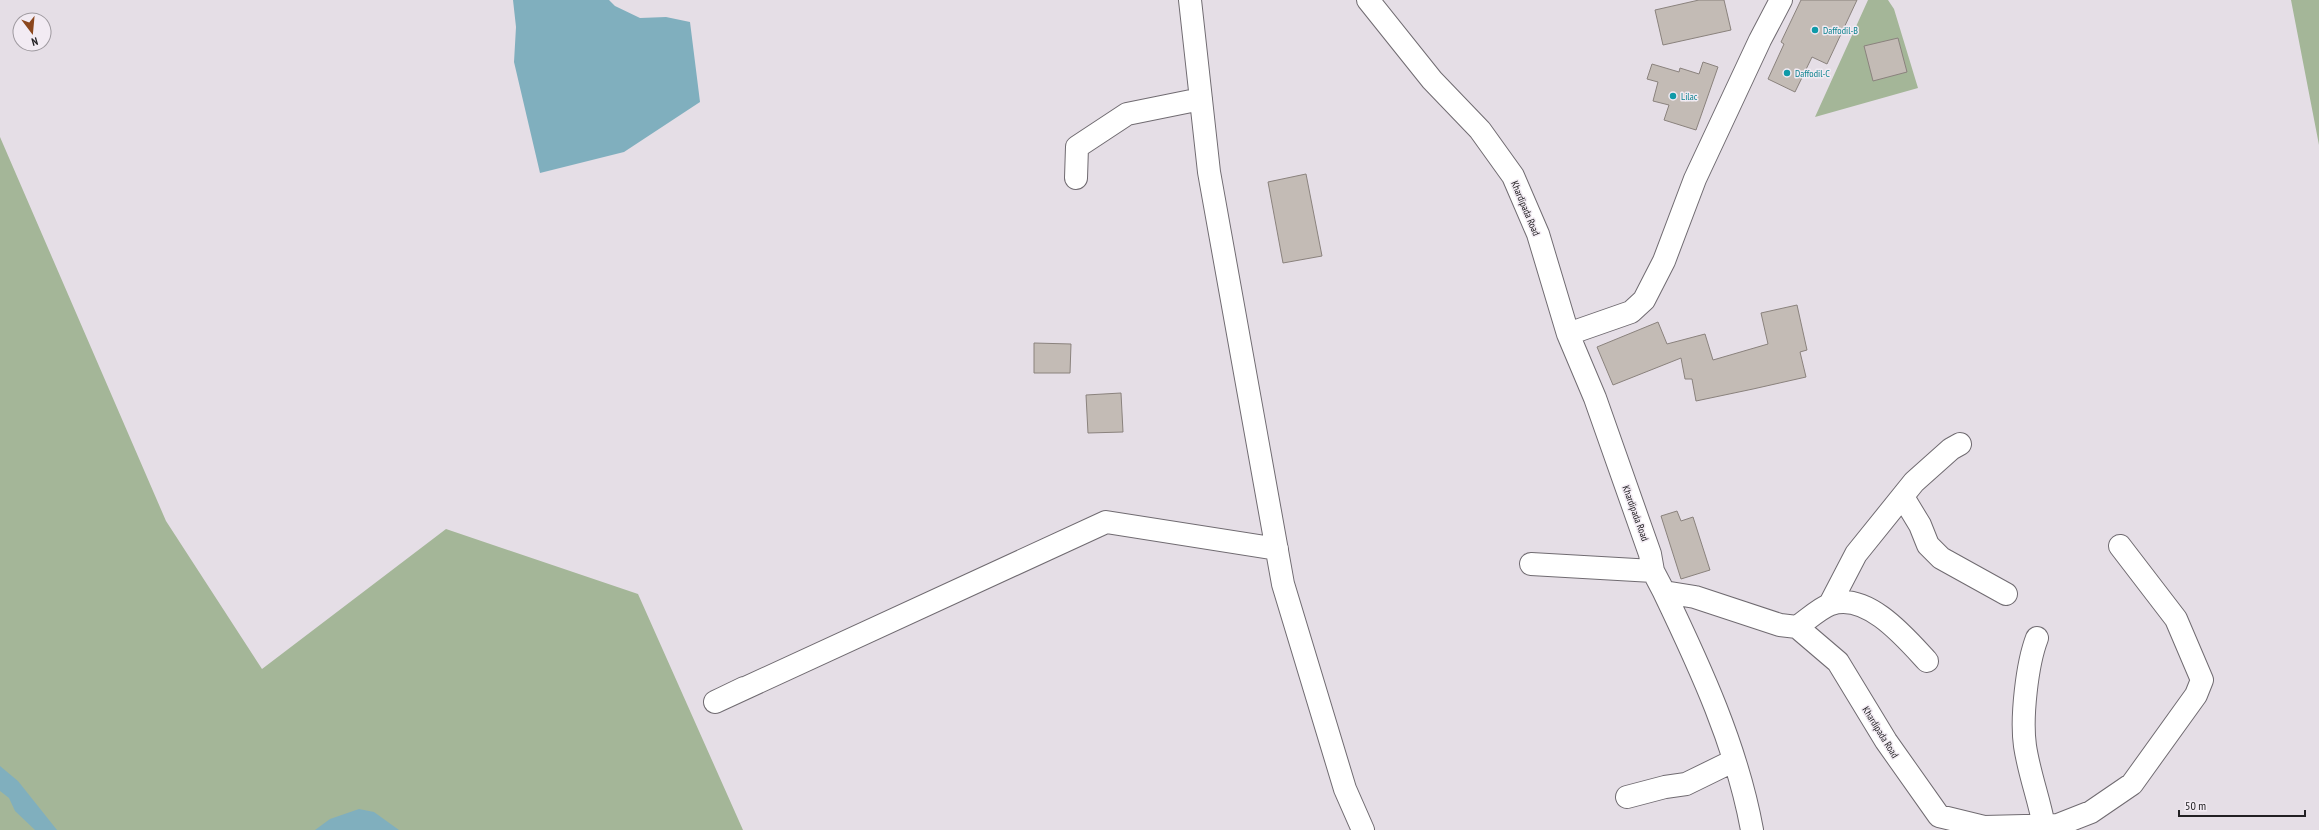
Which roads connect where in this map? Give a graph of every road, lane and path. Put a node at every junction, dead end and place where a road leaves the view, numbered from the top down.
1 (1190, 0) edge
2 (1368, 0) edge
3 (1782, 0) edge
4 (1201, 99) junction
5 (1076, 178) dead end
6 (1568, 334) junction
7 (1960, 444) dead end
8 (1903, 497) junction
9 (2120, 546) dead end
10 (1277, 549) junction
11 (1531, 564) dead end
12 (1653, 570) junction
13 (1664, 592) junction
14 (2006, 594) dead end
15 (1830, 604) junction
16 (1797, 627) junction
17 (2037, 638) dead end
18 (1927, 661) dead end
19 (744, 688) dead end
20 (1734, 761) junction
21 (1627, 797) dead end
22 (2054, 827) edge
23 (1363, 830) edge
24 (1752, 830) edge

1 - 4 street
2 - 6 street, Khardipada Road
3 - 6 street
4 - 5 street
4 - 10 street
6 - 12 street, Khardipada Road
7 - 8 street
8 - 14 street
8 - 15 street
9 - 22 street
10 - 19 street
10 - 23 street
11 - 12 street
12 - 13 street, Khardipada Road
13 - 16 street
13 - 20 street, Khardipada Road
15 - 16 street
15 - 18 street
16 - 22 street, Khardipada Road
17 - 22 street
20 - 21 street
20 - 24 street, Khardipada Road

